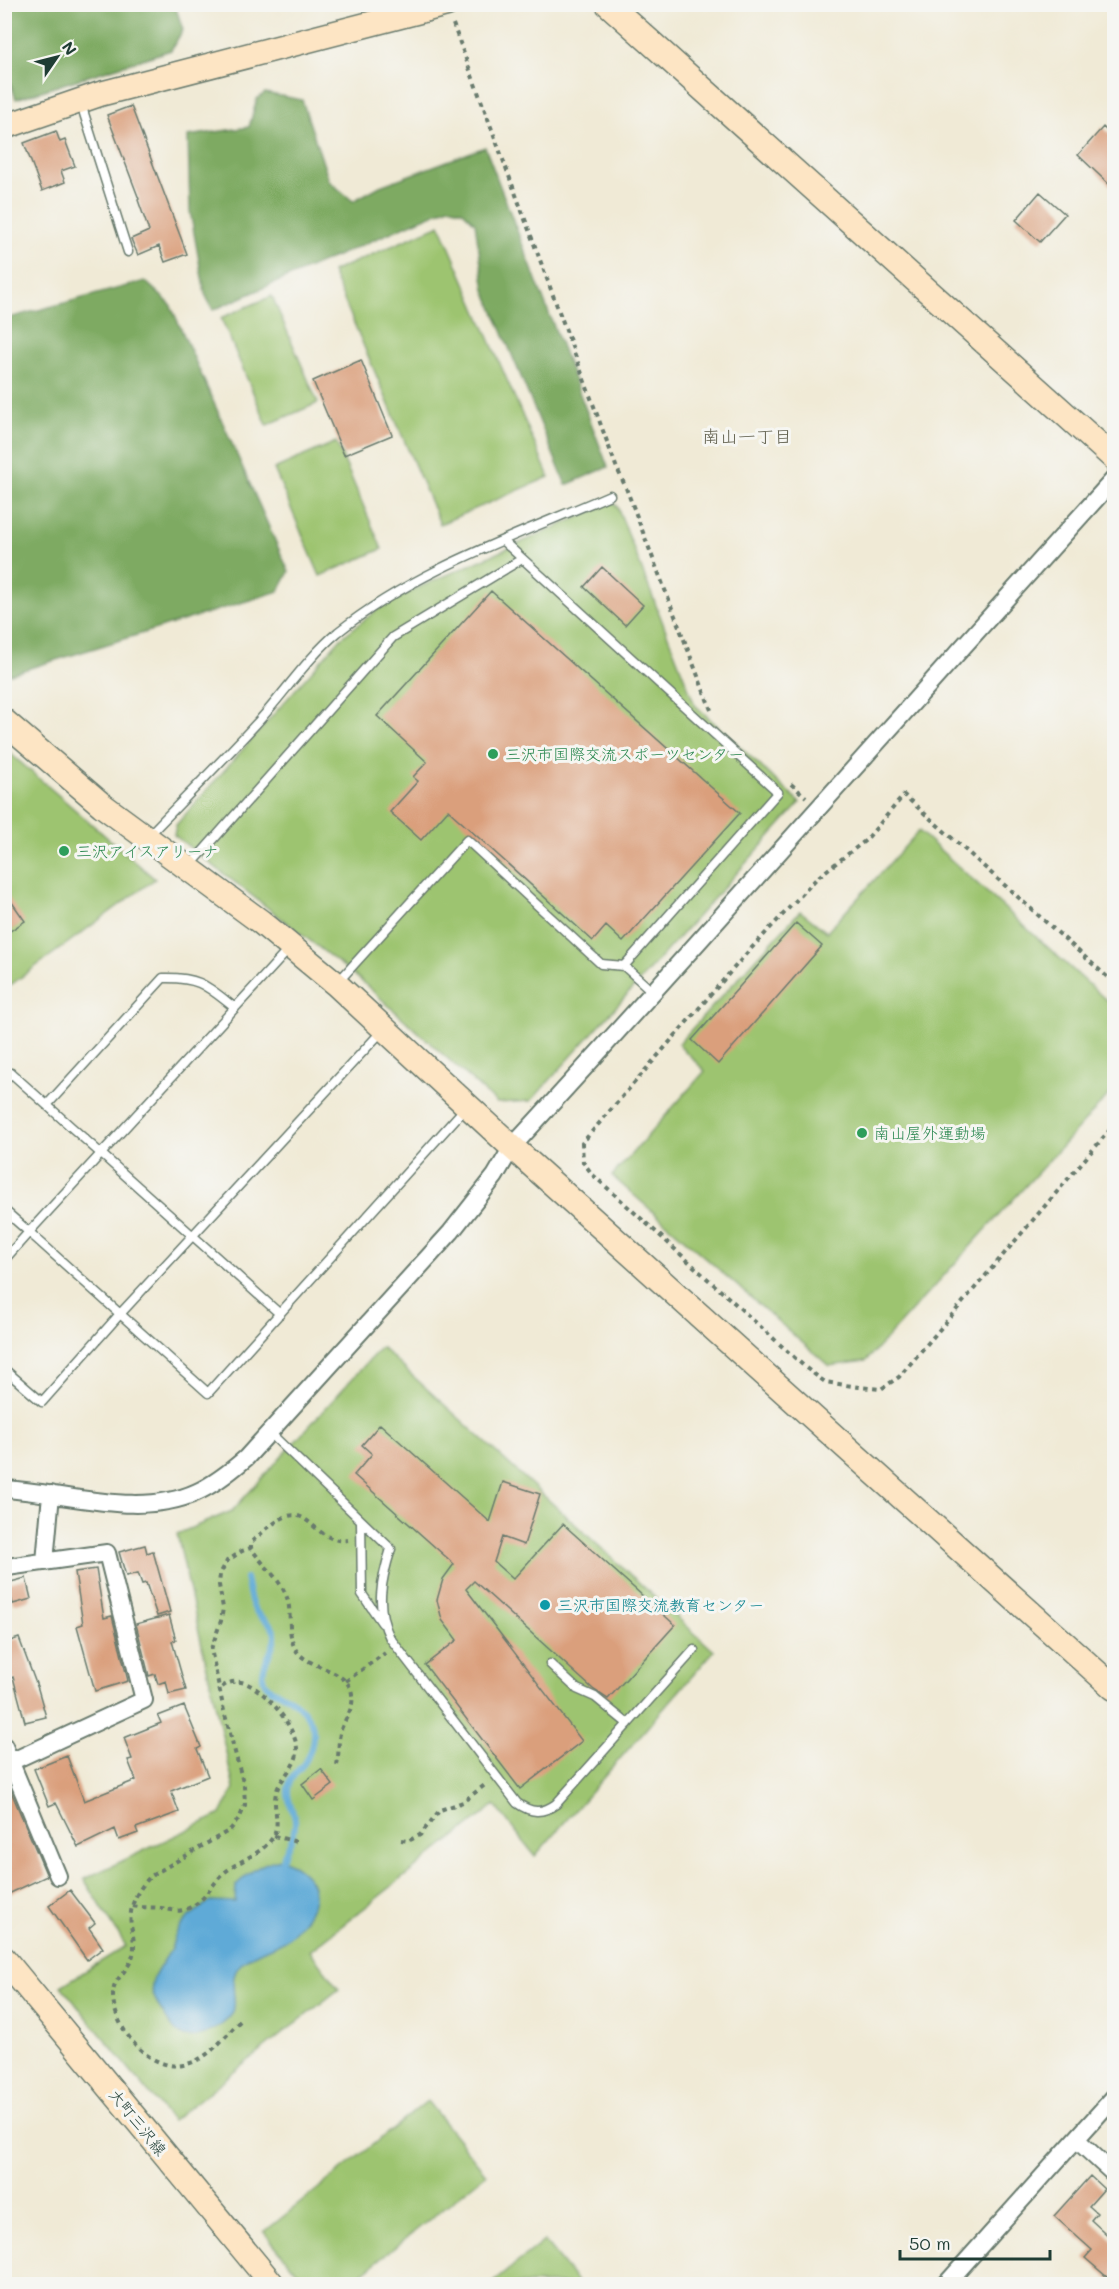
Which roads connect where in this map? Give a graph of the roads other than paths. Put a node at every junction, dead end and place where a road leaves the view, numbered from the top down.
1 (608, 4) edge
2 (446, 5) edge
3 (80, 100) junction
4 (4, 126) edge
5 (128, 252) dead end
6 (1114, 458) edge
7 (1114, 478) edge
8 (610, 495) dead end
9 (503, 541) junction
10 (522, 559) junction
11 (4, 721) edge
12 (146, 838) junction
13 (187, 868) junction
14 (291, 947) junction
15 (624, 966) junction
16 (336, 984) junction
17 (654, 993) junction
18 (235, 1008) junction
19 (385, 1028) junction
20 (4, 1081) edge
21 (47, 1106) junction
22 (468, 1106) junction
23 (512, 1147) junction
24 (101, 1154) junction
25 (4, 1210) edge
26 (29, 1232) junction
27 (192, 1236) junction
28 (4, 1260) edge
29 (120, 1314) junction
30 (280, 1314) junction
31 (4, 1369) edge
32 (269, 1432) junction
33 (4, 1489) edge
34 (51, 1494) junction
35 (361, 1521) junction
36 (45, 1562) junction
37 (4, 1569) edge
38 (384, 1626) junction
39 (694, 1650) dead end
40 (550, 1664) dead end
41 (1114, 1688) edge
42 (628, 1724) junction
43 (7, 1757) edge
44 (58, 1876) dead end
45 (4, 1959) edge
46 (1114, 2097) edge
47 (1077, 2140) junction
48 (1114, 2174) edge
49 (273, 2284) edge
50 (946, 2284) edge

1 - 6 street
2 - 3 street
3 - 4 street
3 - 5 lane
7 - 17 street
8 - 9 lane
9 - 10 lane
9 - 12 lane
10 - 13 lane
10 - 15 lane
11 - 12 street
12 - 13 street
13 - 14 street
14 - 16 street
14 - 18 lane
15 - 16 lane
15 - 17 lane
16 - 19 street
17 - 23 street
18 - 21 lane
18 - 24 lane
19 - 22 street
19 - 27 lane
20 - 21 lane
21 - 24 lane
22 - 23 street
22 - 30 lane
23 - 32 street
23 - 41 street
24 - 26 lane
24 - 27 lane
25 - 26 lane
26 - 28 lane
26 - 29 lane
27 - 29 lane
27 - 30 lane
29 - 30 lane
29 - 31 lane
32 - 34 street
32 - 35 lane
33 - 34 street
34 - 36 street
35 - 38 lane
35 - 38 lane
36 - 37 street
36 - 43 street
38 - 42 lane
39 - 42 lane
40 - 42 lane
43 - 44 street
45 - 49 street, 大町三沢線
46 - 47 street
47 - 48 street
47 - 50 street

